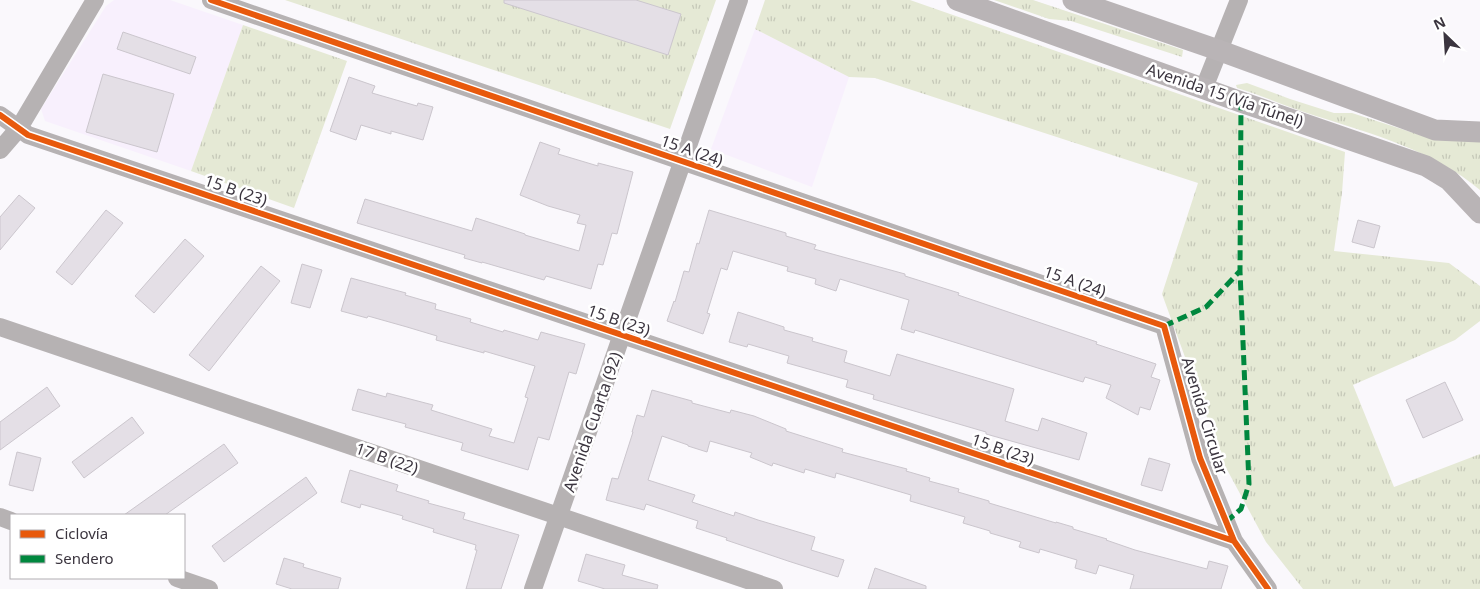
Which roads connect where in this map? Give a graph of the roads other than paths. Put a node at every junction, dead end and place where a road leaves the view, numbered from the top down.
1 (95, 0) edge
2 (211, 0) edge
3 (739, 0) edge
4 (957, 0) edge
5 (1073, 0) edge
6 (1239, 0) edge
7 (1218, 50) junction
8 (1204, 88) junction
9 (0, 116) edge
10 (19, 128) junction
11 (1480, 132) edge
12 (0, 150) edge
13 (682, 161) junction
14 (1480, 212) edge
15 (1164, 326) joint
16 (0, 327) edge
17 (622, 335) junction
18 (559, 516) junction
19 (1234, 542) junction
20 (179, 579) edge
21 (209, 589) edge
22 (533, 589) edge
23 (774, 589) edge
24 (1268, 589) edge

1 - 10 street
2 - 13 street, 15 A (24)
3 - 13 street, Avenida Cuarta (92)
4 - 8 main road, Avenida 15 (Vía Túnel)
5 - 7 main road
6 - 7 street
7 - 8 street
7 - 11 main road
8 - 14 main road, Avenida 15 (Vía Túnel)
9 - 10 street, 15 B (23)
10 - 12 street
10 - 17 street, 15 B (23)
13 - 15 street, 15 A (24)
13 - 17 street, Avenida Cuarta (92)
15 - 19 street, Avenida Circular
16 - 18 street, 17 B (22)
17 - 18 street, Avenida Cuarta (92)
17 - 19 street, 15 B (23)
18 - 22 street, Avenida Cuarta (92)
18 - 23 street, 17 B (22)
19 - 24 street, Avenida Circular
20 - 21 street

